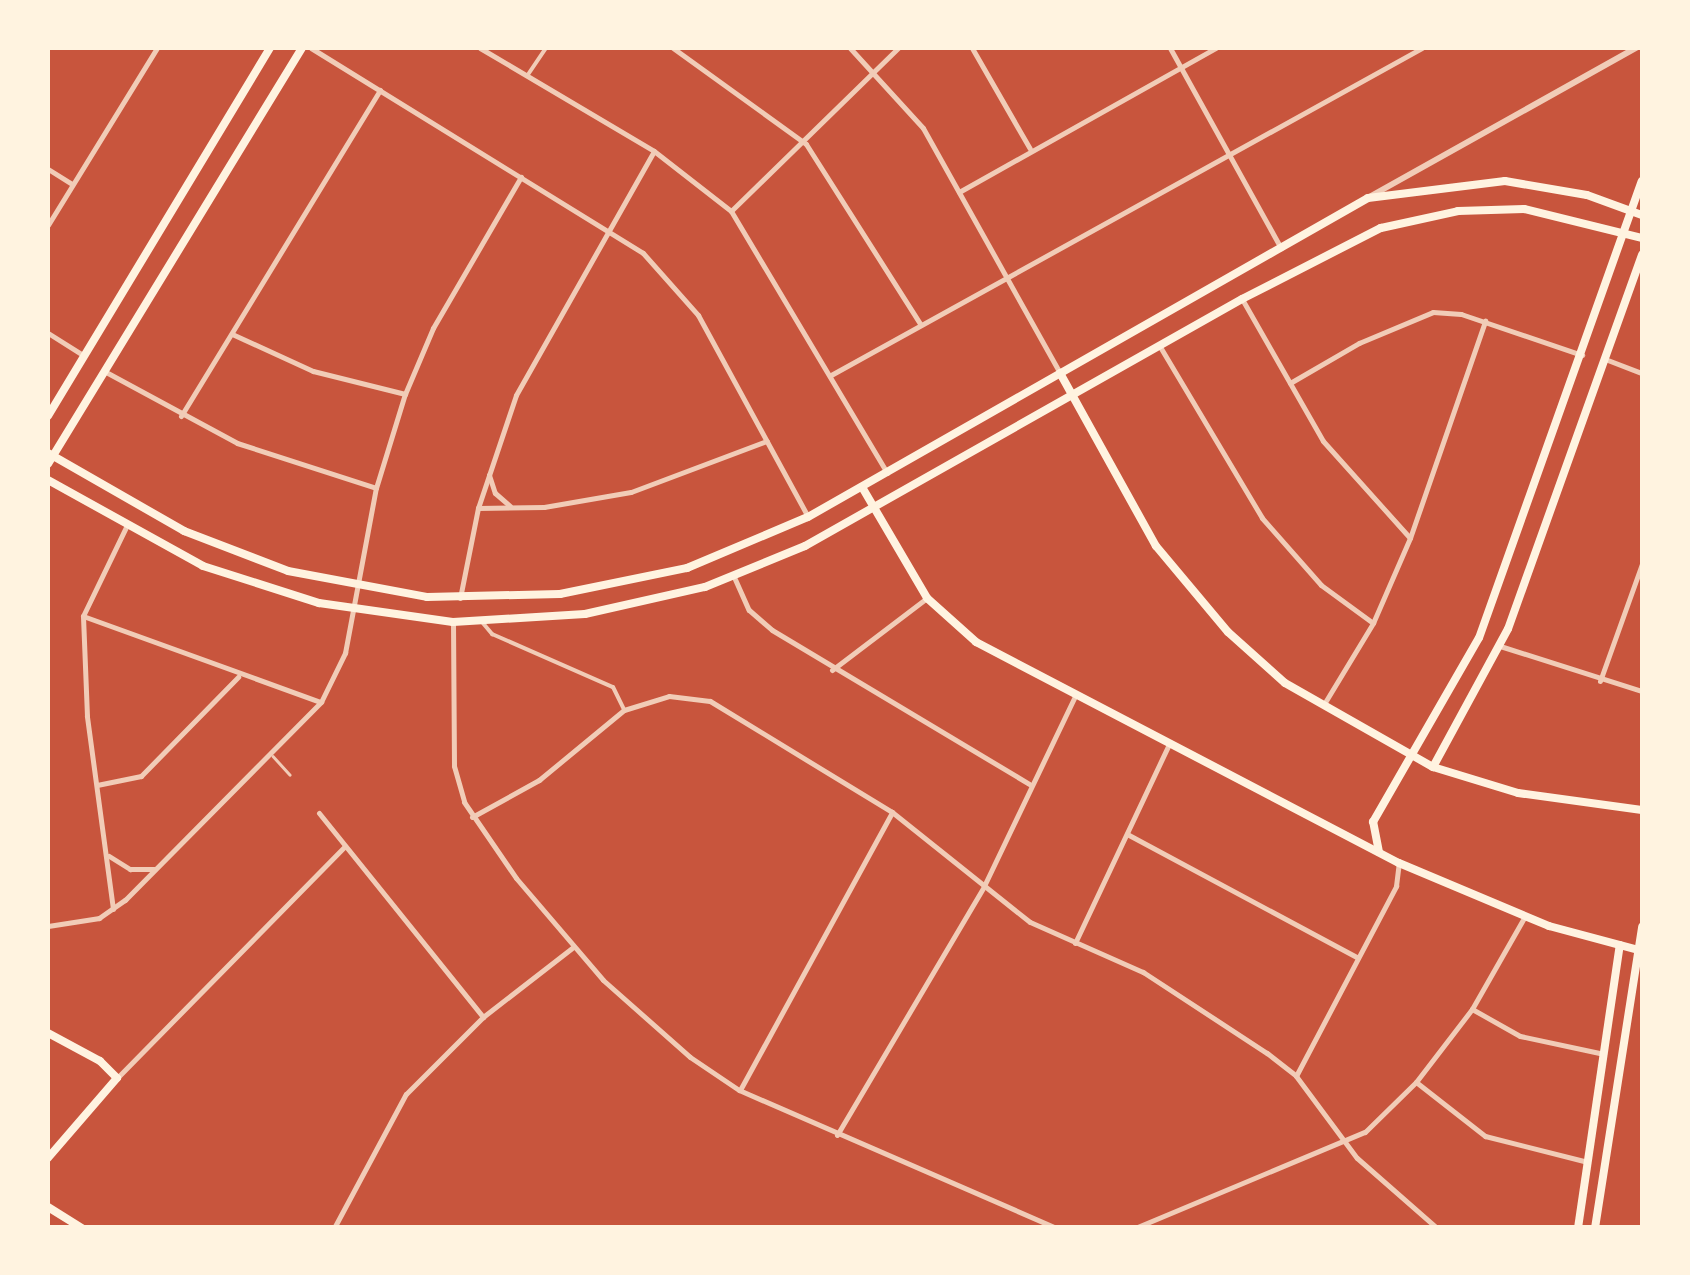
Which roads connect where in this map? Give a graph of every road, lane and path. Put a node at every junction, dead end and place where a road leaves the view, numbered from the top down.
1 (157, 48) edge
2 (270, 48) edge
3 (302, 48) edge
4 (311, 48) edge
5 (480, 48) edge
6 (546, 48) edge
7 (672, 48) edge
8 (850, 48) edge
9 (898, 48) edge
10 (972, 48) edge
11 (1170, 48) edge
12 (1196, 48) edge
13 (1422, 48) edge
14 (1616, 48) edge
15 (1636, 48) edge
16 (1213, 49) edge
17 (1622, 56) junction
18 (1181, 66) junction
19 (876, 72) junction
20 (528, 76) junction
21 (380, 90) junction
22 (806, 144) junction
23 (1030, 149) junction
24 (654, 151) junction
25 (1231, 154) junction
26 (48, 169) edge
27 (521, 177) junction
28 (1642, 181) edge
29 (72, 184) junction
30 (959, 192) junction
31 (1368, 198) junction
32 (731, 211) junction
33 (1632, 211) junction
34 (1642, 215) edge
35 (48, 226) edge
36 (609, 230) junction
37 (1624, 232) junction
38 (1642, 238) edge
39 (1282, 248) junction
40 (1642, 254) edge
41 (1006, 278) junction
42 (1242, 298) junction
43 (1485, 321) junction
44 (920, 325) junction
45 (48, 333) edge
46 (232, 334) junction
47 (1160, 346) junction
48 (84, 355) junction
49 (1582, 355) junction
50 (1605, 359) junction
51 (104, 371) junction
52 (1642, 372) edge
53 (1060, 373) junction
54 (830, 375) junction
55 (1290, 383) junction
56 (406, 394) junction
57 (1072, 394) junction
58 (48, 416) edge
59 (181, 416) junction
60 (767, 441) junction
61 (49, 458) edge
62 (887, 473) junction
63 (488, 474) junction
64 (48, 480) edge
65 (862, 487) junction
66 (376, 488) junction
67 (478, 508) junction
68 (512, 508) junction
69 (874, 510) junction
70 (808, 517) junction
71 (126, 527) junction
72 (1410, 538) junction
73 (1642, 564) edge
74 (734, 577) junction
75 (358, 588) junction
76 (460, 598) junction
77 (927, 598) junction
78 (354, 610) junction
79 (83, 616) junction
80 (452, 622) junction
81 (482, 622) junction
82 (1373, 624) junction
83 (1500, 646) junction
84 (832, 670) junction
85 (238, 677) junction
86 (1600, 680) junction
87 (1642, 691) edge
88 (1076, 696) junction
89 (321, 702) junction
90 (1322, 708) junction
91 (624, 710) junction
92 (1169, 744) junction
93 (273, 756) junction
94 (1410, 758) junction
95 (1433, 767) junction
96 (290, 775) dead end
97 (1030, 784) junction
98 (97, 785) junction
99 (1642, 810) edge
100 (892, 812) junction
101 (319, 814) dead end
102 (472, 817) junction
103 (1126, 834) junction
104 (344, 847) junction
105 (107, 854) junction
106 (1381, 854) junction
107 (1399, 863) junction
108 (157, 868) junction
109 (984, 886) junction
110 (113, 909) junction
111 (1524, 916) junction
112 (48, 926) edge
113 (1642, 927) edge
114 (1075, 943) junction
115 (1620, 945) junction
116 (572, 948) junction
117 (1641, 950) edge
118 (1358, 958) junction
119 (1472, 1008) junction
120 (483, 1017) junction
121 (48, 1033) edge
122 (1604, 1054) junction
123 (1296, 1076) junction
124 (117, 1078) junction
125 (1416, 1082) junction
126 (740, 1090) junction
127 (837, 1135) junction
128 (1344, 1144) junction
129 (48, 1158) edge
130 (1588, 1162) junction
131 (48, 1207) edge
132 (82, 1228) edge
133 (334, 1228) edge
134 (1056, 1228) edge
135 (1134, 1228) edge
136 (1437, 1228) edge
137 (1578, 1228) edge
138 (1595, 1228) edge

1 - 29 street
2 - 48 main road
3 - 51 main road
4 - 21 street
5 - 20 street
6 - 20 street
7 - 22 street
8 - 19 street
9 - 19 street
10 - 23 street
11 - 18 street
12 - 16 street
13 - 25 street
14 - 17 street
15 - 17 street
16 - 18 street
17 - 31 street
18 - 23 street
18 - 25 street
19 - 22 street
19 - 30 street
20 - 24 street
21 - 27 street
21 - 46 street
22 - 32 street
22 - 44 street
23 - 30 street
24 - 32 street
24 - 36 street
25 - 39 street
25 - 41 street
26 - 29 street
27 - 36 street
27 - 56 street
28 - 33 main road
29 - 35 street
30 - 41 street
31 - 33 main road
31 - 39 main road
32 - 54 street
33 - 34 main road
33 - 37 main road
36 - 60 street
36 - 63 street
37 - 38 main road
37 - 42 main road
37 - 49 main road
39 - 53 main road
40 - 50 main road
41 - 44 street
41 - 53 street
42 - 47 main road
42 - 55 street
43 - 49 street
43 - 55 street
43 - 72 street
44 - 54 street
45 - 48 street
46 - 56 street
46 - 59 street
47 - 57 main road
47 - 82 street
48 - 58 main road
49 - 94 main road
50 - 52 street
50 - 83 main road
51 - 59 street
51 - 61 main road
53 - 57 main road
53 - 62 main road
54 - 62 street
55 - 72 street
56 - 66 street
57 - 69 main road
57 - 90 main road
59 - 66 street
60 - 68 street
60 - 70 street
61 - 75 main road
62 - 65 main road
63 - 67 street
63 - 68 street
64 - 71 main road
65 - 69 main road
65 - 70 main road
66 - 75 street
67 - 68 street
67 - 76 street
69 - 74 main road
69 - 77 main road
70 - 76 main road
71 - 78 main road
71 - 79 street
72 - 82 street
73 - 86 street
74 - 81 main road
74 - 84 street
75 - 76 main road
75 - 78 street
77 - 84 street
77 - 88 main road
78 - 80 main road
78 - 89 street
79 - 85 street
79 - 98 street
80 - 81 main road
80 - 102 street
81 - 91 street
82 - 90 street
83 - 86 street
83 - 95 main road
84 - 97 street
85 - 89 street
85 - 98 street
86 - 87 street
88 - 92 main road
88 - 97 street
89 - 93 street
90 - 94 main road
91 - 100 street
91 - 102 street
92 - 103 street
92 - 106 main road
93 - 96 lane
93 - 108 street
94 - 95 main road
94 - 106 main road
95 - 99 main road
97 - 109 street
98 - 105 street
100 - 109 street
100 - 126 street
101 - 104 street
102 - 116 street
103 - 114 street
103 - 118 street
104 - 120 street
104 - 124 street
105 - 108 street
105 - 110 street
106 - 107 main road
107 - 111 main road
107 - 118 street
108 - 110 street
109 - 114 street
109 - 127 street
110 - 112 street
111 - 115 main road
111 - 119 street
113 - 117 main road
114 - 123 street
115 - 117 main road
115 - 122 main road
116 - 120 street
116 - 126 street
117 - 138 main road
118 - 123 street
119 - 122 street
119 - 125 street
120 - 133 street
121 - 124 main road
122 - 130 main road
123 - 128 street
124 - 129 main road
125 - 128 street
125 - 130 street
126 - 127 street
127 - 134 street
128 - 135 street
128 - 136 street
130 - 137 main road
131 - 132 main road

